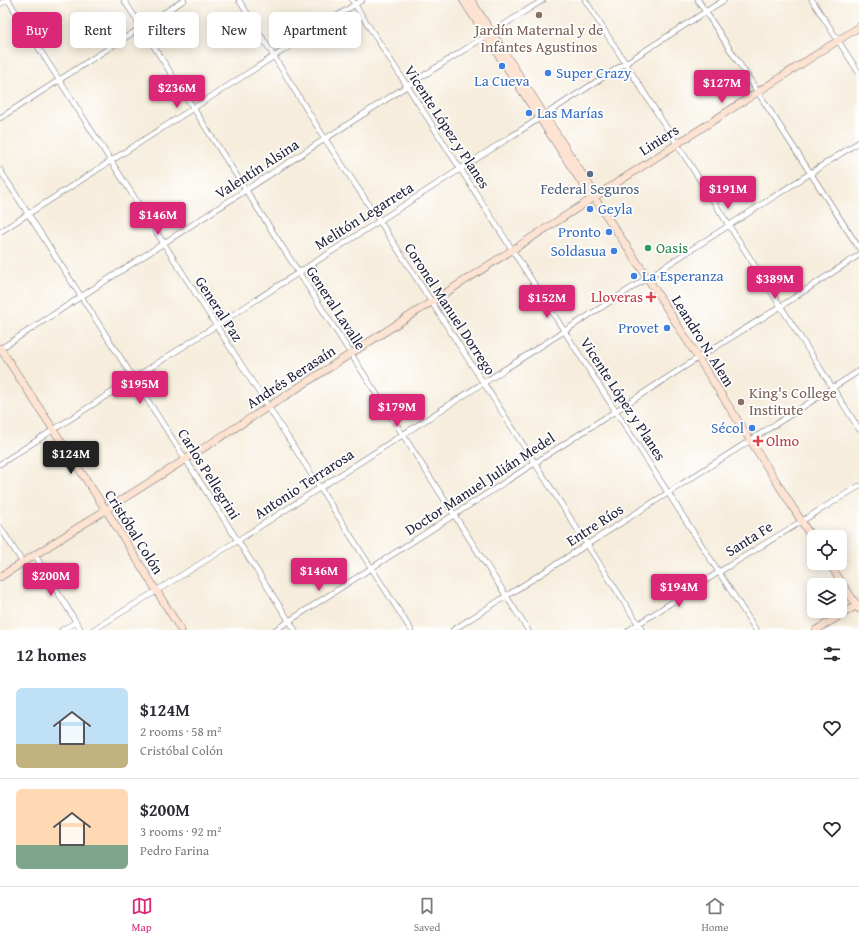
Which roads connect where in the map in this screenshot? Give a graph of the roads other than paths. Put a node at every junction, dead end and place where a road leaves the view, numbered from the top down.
1 (7, 0) edge
2 (124, 0) edge
3 (184, 0) edge
4 (239, 0) edge
5 (362, 0) edge
6 (463, 0) edge
7 (471, 0) edge
8 (543, 0) edge
9 (585, 0) edge
10 (698, 0) edge
11 (724, 0) edge
12 (812, 0) edge
13 (354, 2) edge
14 (0, 4) edge
15 (165, 12) edge
16 (706, 12) junction
17 (134, 15) edge
18 (859, 27) edge
19 (134, 32) edge
20 (489, 35) junction
21 (838, 41) junction
22 (155, 48) edge
23 (275, 56) junction
24 (625, 63) junction
25 (859, 73) edge
26 (59, 79) junction
27 (407, 86) junction
28 (758, 92) junction
29 (194, 108) junction
30 (542, 117) junction
31 (0, 118) edge
32 (326, 139) junction
33 (859, 142) edge
34 (676, 144) junction
35 (111, 161) junction
36 (461, 169) junction
37 (0, 170) edge
38 (810, 174) junction
39 (246, 190) junction
40 (594, 196) junction
41 (28, 213) junction
42 (379, 220) junction
43 (728, 226) junction
44 (0, 232) edge
45 (162, 243) junction
46 (859, 248) edge
47 (512, 250) junction
48 (859, 255) edge
49 (298, 272) junction
50 (647, 277) junction
51 (81, 296) junction
52 (431, 302) junction
53 (780, 307) junction
54 (215, 325) junction
55 (564, 330) junction
56 (0, 348) edge
57 (351, 353) junction
58 (698, 358) junction
59 (859, 371) edge
60 (134, 379) junction
61 (483, 382) junction
62 (832, 388) junction
63 (268, 407) junction
64 (615, 411) junction
65 (859, 429) edge
66 (53, 430) junction
67 (403, 435) junction
68 (750, 440) junction
69 (186, 459) junction
70 (535, 463) junction
71 (0, 464) edge
72 (859, 486) edge
73 (320, 488) junction
74 (668, 492) junction
75 (106, 510) junction
76 (455, 515) junction
77 (801, 522) junction
78 (0, 527) edge
79 (807, 531) edge
80 (237, 541) junction
81 (587, 545) junction
82 (35, 555) junction
83 (23, 563) junction
84 (371, 568) junction
85 (834, 570) edge
86 (719, 572) junction
87 (0, 578) edge
88 (156, 592) junction
89 (506, 596) junction
90 (858, 606) edge
91 (289, 621) junction
92 (76, 622) junction
93 (638, 624) junction
94 (62, 630) edge
95 (81, 630) edge
96 (93, 630) edge
97 (181, 630) edge
98 (275, 630) edge
99 (295, 630) edge
100 (411, 630) edge
101 (453, 630) edge
102 (528, 630) edge
103 (629, 630) edge
104 (642, 630) edge
105 (756, 630) edge
106 (816, 630) edge

1 - 14 street
1 - 26 street, General Paz
2 - 17 street, General Lavalle
3 - 15 street
4 - 23 street, Coronel Manuel Dorrego
5 - 13 street
6 - 20 street, Leandro N. Alem
7 - 20 street, Leandro N. Alem
8 - 20 street, Valentín Alsina
9 - 24 street
10 - 16 street
11 - 16 street, Melitón Legarreta
12 - 21 street
13 - 23 street
13 - 27 street, Vicente López y Planes
16 - 24 street, Melitón Legarreta
16 - 28 street
18 - 21 street, Liniers
19 - 26 street
20 - 27 street, Valentín Alsina
20 - 30 street, Leandro N. Alem
21 - 25 street
21 - 28 street, Liniers
22 - 29 street, General Lavalle
23 - 29 street
23 - 32 street, Coronel Manuel Dorrego
24 - 30 street, Melitón Legarreta
24 - 34 street
26 - 31 street
26 - 35 street, General Paz
27 - 32 street, Valentín Alsina
27 - 36 street, Vicente López y Planes
28 - 34 street, Liniers
28 - 38 street
29 - 35 street
29 - 39 street, General Lavalle
30 - 36 street, Melitón Legarreta
30 - 40 street, Leandro N. Alem
32 - 39 street, Valentín Alsina
32 - 42 street, Coronel Manuel Dorrego
33 - 38 street, Antonio Terrarosa
34 - 40 street, Liniers
34 - 43 street
35 - 41 street
35 - 45 street, General Paz
36 - 42 street, Melitón Legarreta
36 - 47 street, Vicente López y Planes
37 - 41 street, Carlos Pellegrini
38 - 43 street, Antonio Terrarosa
38 - 46 street
39 - 45 street, Valentín Alsina
39 - 49 street, General Lavalle
40 - 47 street, Andrés Berasaín
40 - 50 street, Leandro N. Alem
41 - 44 street
41 - 51 street, Carlos Pellegrini
42 - 49 street, Melitón Legarreta
42 - 52 street, Coronel Manuel Dorrego
43 - 50 street, Antonio Terrarosa
43 - 53 street
45 - 51 street, Valentín Alsina
45 - 54 street, General Paz
47 - 52 street, Andrés Berasaín
47 - 55 street, Vicente López y Planes
48 - 53 street, Doctor Manuel Julián Medel
49 - 54 street, Melitón Legarreta
49 - 57 street, General Lavalle
50 - 55 street, Antonio Terrarosa
50 - 58 street, Leandro N. Alem
51 - 56 street, Valentín Alsina
51 - 60 street, Carlos Pellegrini
52 - 57 street, Andrés Berasaín
52 - 61 street, Coronel Manuel Dorrego
53 - 58 street, Doctor Manuel Julián Medel
53 - 62 street
54 - 60 street, Melitón Legarreta
54 - 63 street, General Paz
55 - 61 street, Antonio Terrarosa
55 - 64 street, Vicente López y Planes
56 - 66 street, Cristóbal Colón
57 - 63 street, Andrés Berasaín
57 - 67 street, General Lavalle
58 - 64 street, Doctor Manuel Julián Medel
58 - 68 street, Leandro N. Alem
59 - 62 street, Entre Ríos
60 - 66 street, Melitón Legarreta
60 - 69 street, Carlos Pellegrini
61 - 67 street, Antonio Terrarosa
61 - 70 street, Coronel Manuel Dorrego
62 - 65 street
62 - 68 street, Entre Ríos
63 - 69 street, Andrés Berasaín
63 - 73 street, General Paz
64 - 70 street, Doctor Manuel Julián Medel
64 - 74 street, Vicente López y Planes
66 - 71 street, Melitón Legarreta
66 - 75 street, Cristóbal Colón
67 - 73 street, Antonio Terrarosa
67 - 76 street, General Lavalle
68 - 74 street, Entre Ríos
68 - 77 street, Leandro N. Alem
69 - 75 street, Andrés Berasaín
69 - 80 street, Carlos Pellegrini
70 - 76 street, Doctor Manuel Julián Medel
70 - 81 street, Coronel Manuel Dorrego
72 - 77 street, Santa Fe
73 - 80 street, Antonio Terrarosa
73 - 84 street, General Paz
74 - 81 street, Entre Ríos
74 - 86 street, Vicente López y Planes
75 - 82 street, Andrés Berasaín
75 - 88 street, Cristóbal Colón
76 - 84 street, Doctor Manuel Julián Medel
76 - 89 street, General Lavalle
77 - 79 street, Leandro N. Alem
77 - 86 street, Santa Fe
78 - 83 street
80 - 88 street, Antonio Terrarosa
80 - 91 street, Carlos Pellegrini
81 - 89 street, Entre Ríos
81 - 93 street, Coronel Manuel Dorrego
82 - 83 street, Andrés Berasaín
82 - 92 street
83 - 87 street, Andrés Berasaín
84 - 91 street, Doctor Manuel Julián Medel
84 - 100 street, General Paz
85 - 90 street
86 - 93 street, Santa Fe
86 - 105 street, Vicente López y Planes
88 - 96 street, Antonio Terrarosa
88 - 97 street, Cristóbal Colón
89 - 101 street, Entre Ríos
89 - 102 street, General Lavalle
90 - 106 street
91 - 98 street, Doctor Manuel Julián Medel
91 - 99 street, Carlos Pellegrini
92 - 94 street
92 - 95 street
93 - 103 street, Santa Fe
93 - 104 street, Coronel Manuel Dorrego

